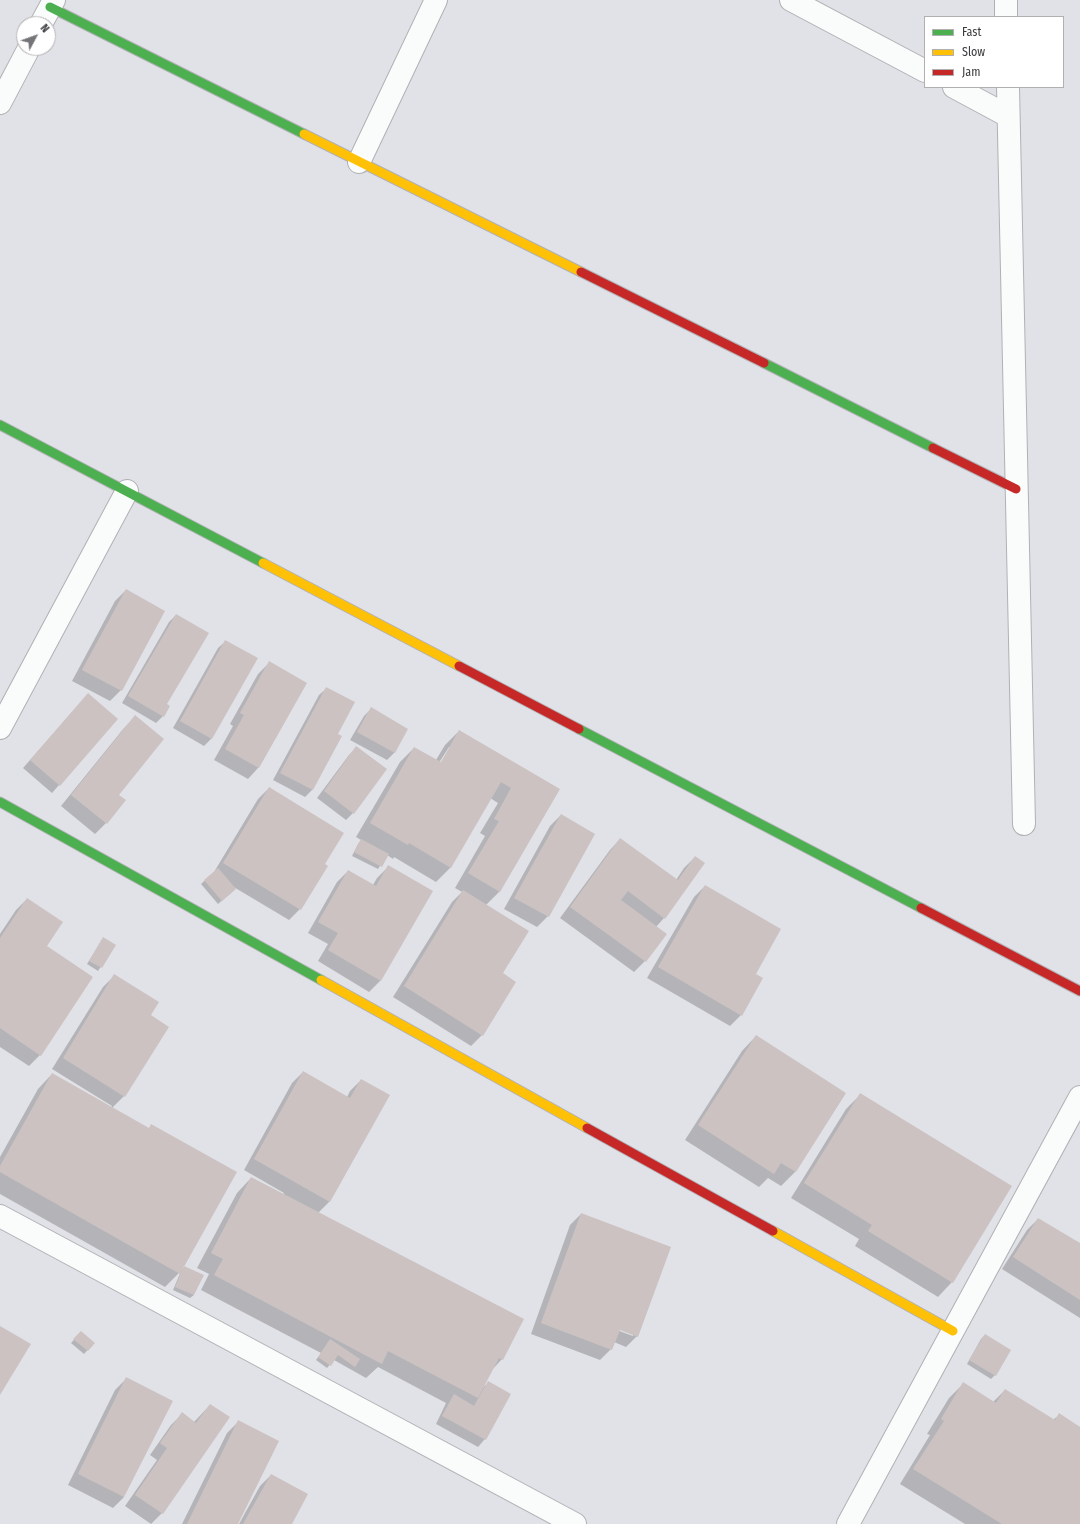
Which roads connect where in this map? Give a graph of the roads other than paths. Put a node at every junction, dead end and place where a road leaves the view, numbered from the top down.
1 (436, 0) edge
2 (791, 0) edge
3 (1006, 0) edge
4 (49, 10) edge
5 (1006, 16) edge
6 (25, 56) edge
7 (924, 70) edge
8 (956, 88) edge
9 (1008, 88) edge
10 (0, 103) edge
11 (1008, 116) junction
12 (360, 162) junction
13 (0, 424) edge
14 (1016, 489) junction
15 (127, 491) junction
16 (0, 728) edge
17 (0, 802) edge
18 (1024, 824) dead end
19 (1080, 991) edge
20 (1080, 1097) edge
21 (0, 1216) edge
22 (953, 1331) junction
23 (576, 1524) edge
24 (848, 1524) edge

1 - 12 street
2 - 7 street
3 - 5 street
4 - 12 street
6 - 10 street
8 - 11 street
9 - 11 street
11 - 14 street
12 - 14 street
13 - 15 street
14 - 18 street
15 - 16 street
15 - 19 street
17 - 22 street
20 - 22 street
21 - 23 street
22 - 24 street

